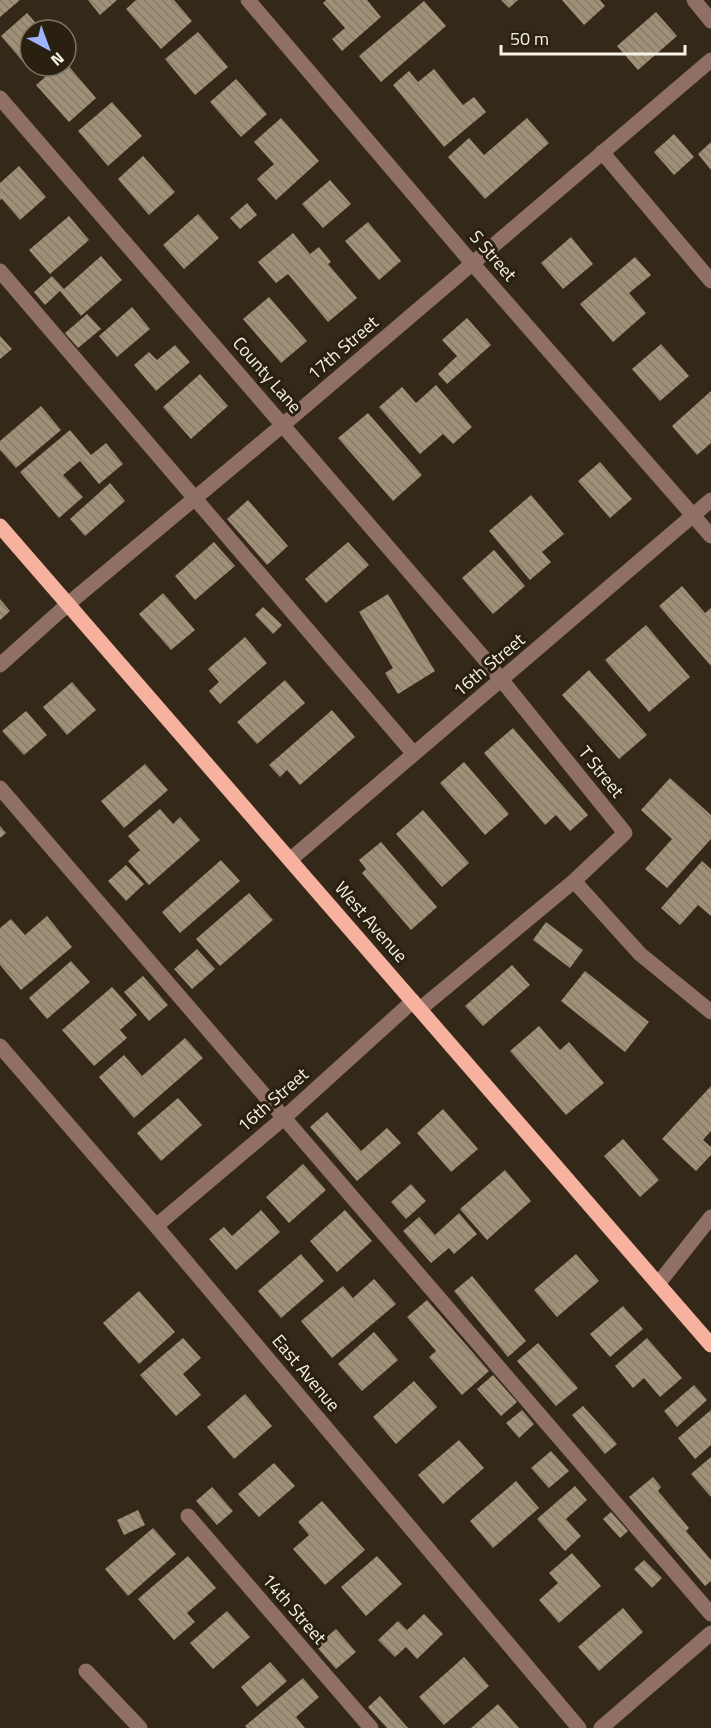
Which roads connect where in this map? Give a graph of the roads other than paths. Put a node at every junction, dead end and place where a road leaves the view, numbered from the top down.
1 (248, 0) edge
2 (694, 0) edge
3 (711, 21) edge
4 (711, 60) edge
5 (0, 98) edge
6 (602, 153) junction
7 (472, 263) junction
8 (0, 271) edge
9 (711, 281) edge
10 (284, 424) junction
11 (193, 498) junction
12 (711, 500) edge
13 (693, 516) junction
14 (0, 526) edge
15 (711, 536) edge
16 (68, 604) junction
17 (0, 665) edge
18 (502, 680) junction
19 (414, 754) junction
20 (0, 788) edge
21 (291, 859) junction
22 (574, 881) junction
23 (416, 1005) junction
24 (711, 1012) edge
25 (0, 1046) edge
26 (285, 1117) junction
27 (711, 1217) edge
28 (156, 1226) junction
29 (658, 1284) junction
30 (711, 1345) edge
31 (188, 1516) dead end
32 (711, 1614) edge
33 (711, 1633) edge
34 (86, 1671) dead end
35 (140, 1728) edge
36 (371, 1728) edge
37 (579, 1728) edge
38 (602, 1728) edge

1 - 7 street, S Street
2 - 3 street
4 - 6 street, 17th Street
5 - 10 street, County Lane
6 - 7 street, 17th Street
6 - 9 street
7 - 10 street, 17th Street
7 - 13 street, S Street
8 - 11 street
10 - 11 street, 17th Street
10 - 18 street, County Lane
11 - 16 street, 17th Street
11 - 19 street
12 - 13 street, 16th Street
13 - 15 street, S Street
13 - 18 street, 16th Street
14 - 16 main road, West Avenue
16 - 17 street, 17th Street
16 - 21 main road, West Avenue
18 - 19 street, 16th Street
18 - 22 street, T Street
19 - 21 street, 16th Street
20 - 26 street
21 - 23 main road, West Avenue
22 - 23 street, T Street
22 - 24 street
23 - 26 street, 16th Street
23 - 29 main road, West Avenue
25 - 28 street, East Avenue
26 - 28 street, 16th Street
26 - 32 street
27 - 29 street
28 - 37 street, East Avenue
29 - 30 main road, West Avenue
31 - 36 street, 14th Street
33 - 38 street
34 - 35 street

